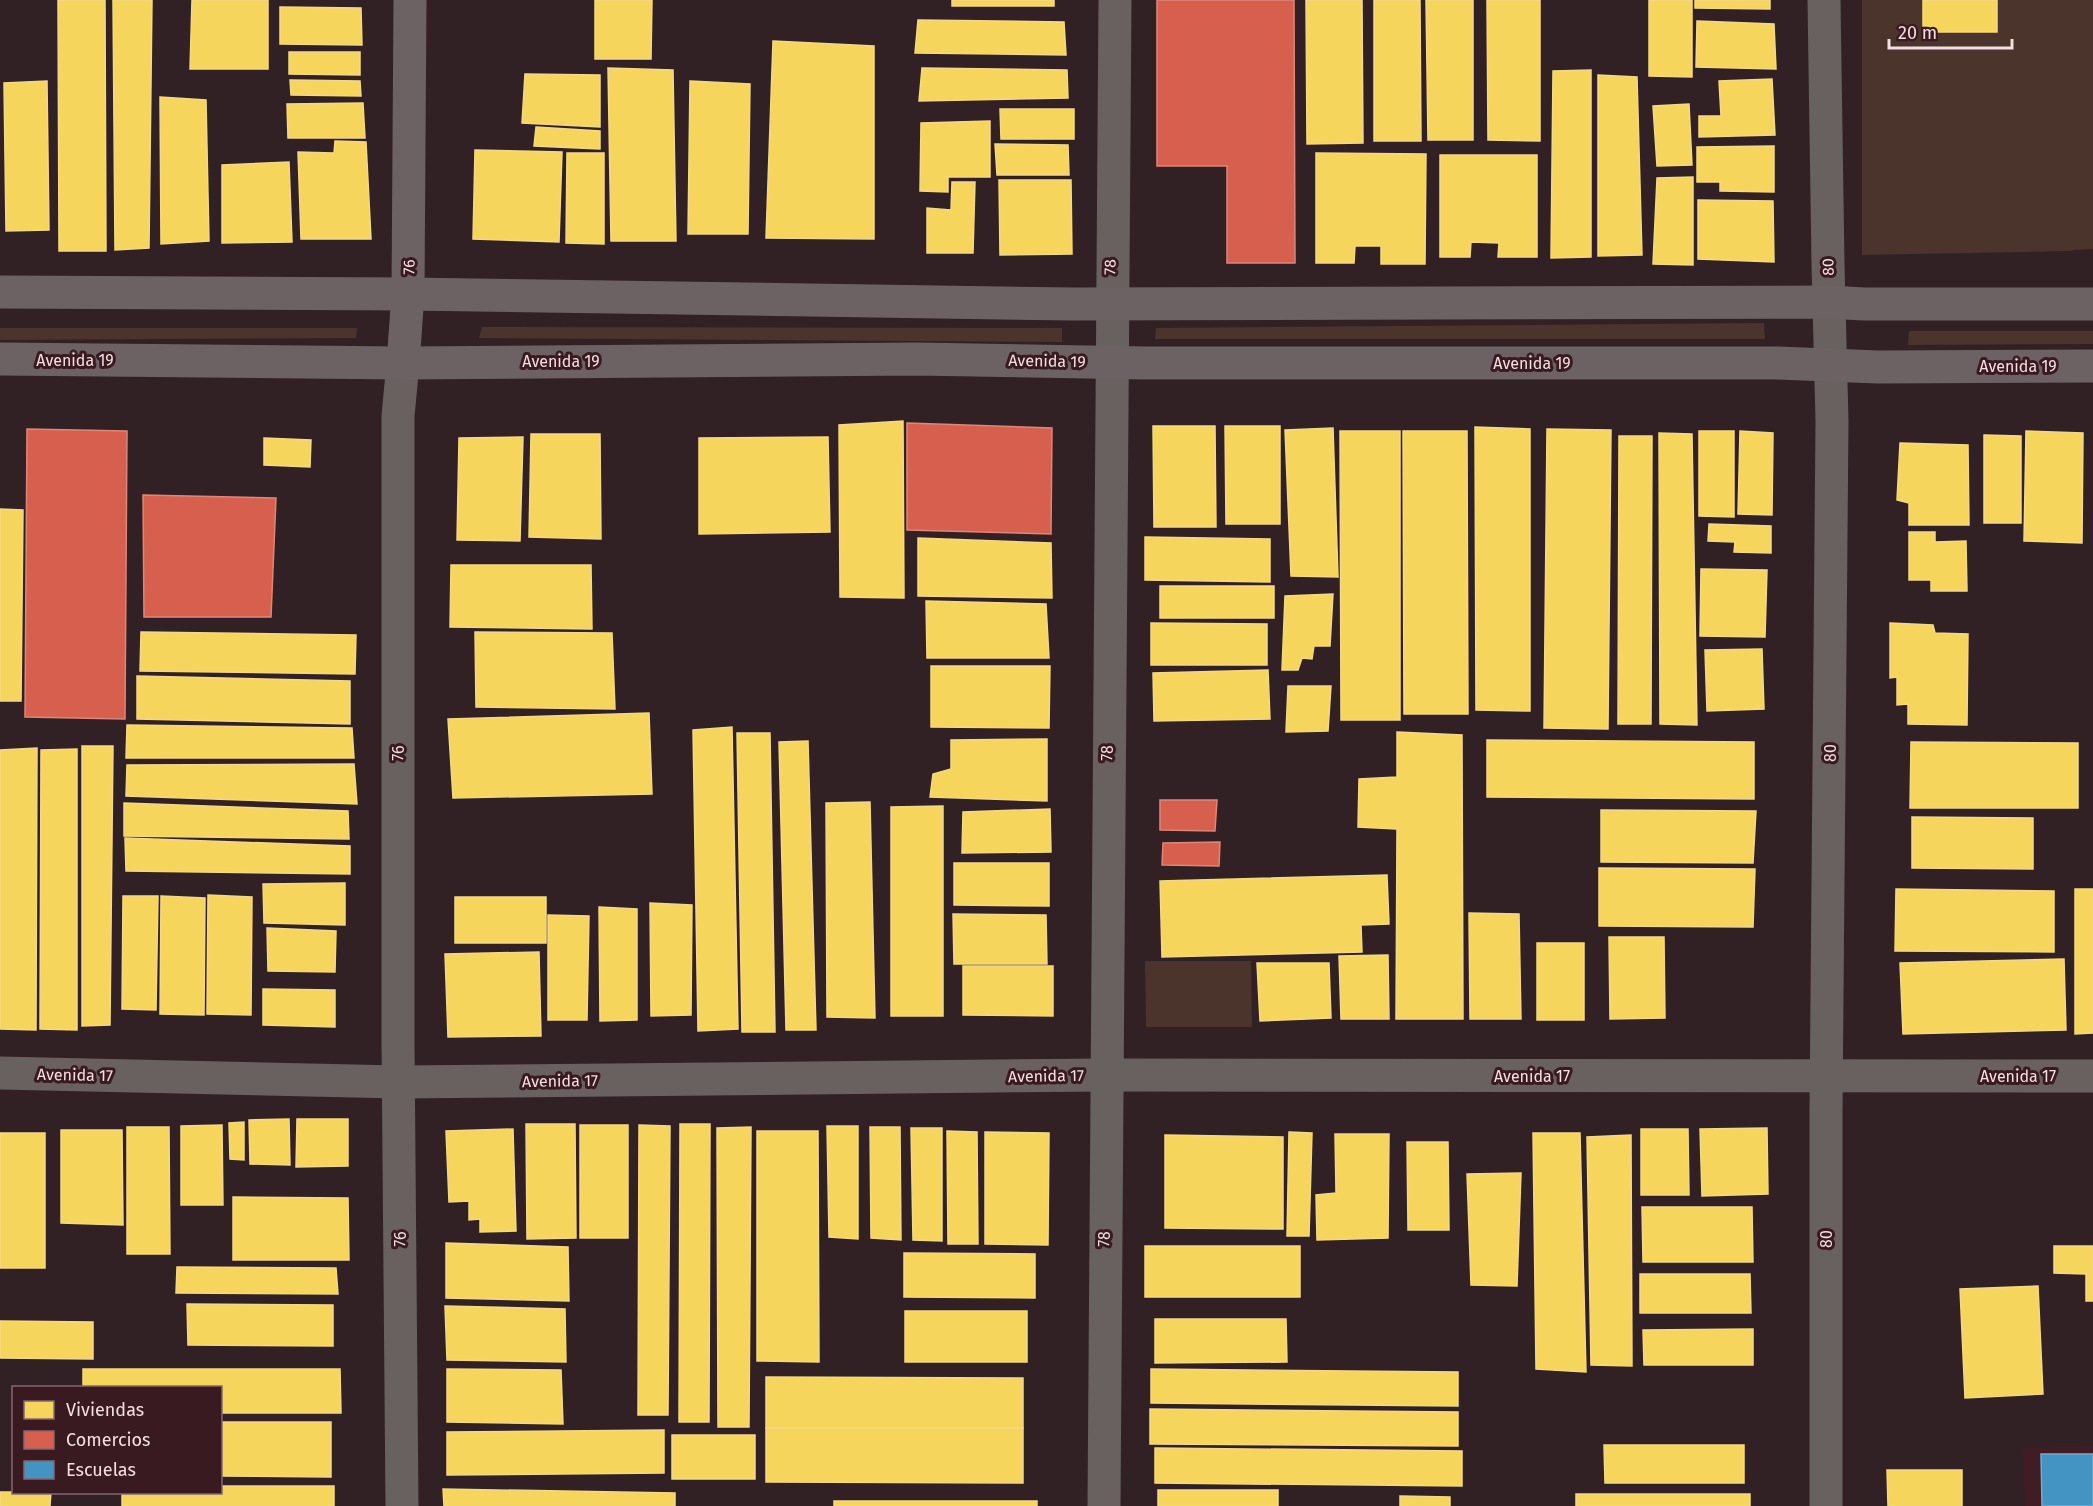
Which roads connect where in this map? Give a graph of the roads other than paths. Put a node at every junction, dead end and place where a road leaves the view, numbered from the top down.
1 (411, 0) edge
2 (1115, 0) edge
3 (1824, 0) edge
4 (0, 292) edge
5 (408, 294) junction
6 (1829, 302) junction
7 (1110, 303) junction
8 (2093, 304) edge
9 (0, 359) edge
10 (403, 363) junction
11 (1110, 363) junction
12 (1830, 365) junction
13 (2093, 366) edge
14 (0, 1073) edge
15 (1104, 1075) junction
16 (1827, 1076) junction
17 (2093, 1076) edge
18 (399, 1083) junction
19 (402, 1506) edge
20 (1104, 1506) edge
21 (1826, 1506) edge

1 - 5 main road, 76
2 - 7 street, 78
3 - 6 street, 80
4 - 5 main road
5 - 7 main road
5 - 10 main road, 76
6 - 7 main road
6 - 8 main road
6 - 12 street, 80
7 - 11 street, 78
9 - 10 main road, Avenida 19
10 - 11 main road, Avenida 19
10 - 18 street, 76
11 - 12 main road, Avenida 19
11 - 15 street, 78
12 - 13 main road, Avenida 19
12 - 16 street, 80
14 - 18 street, Avenida 17
15 - 16 street, Avenida 17
15 - 18 street, Avenida 17
15 - 20 street, 78
16 - 17 street, Avenida 17
16 - 21 street, 80
18 - 19 street, 76

